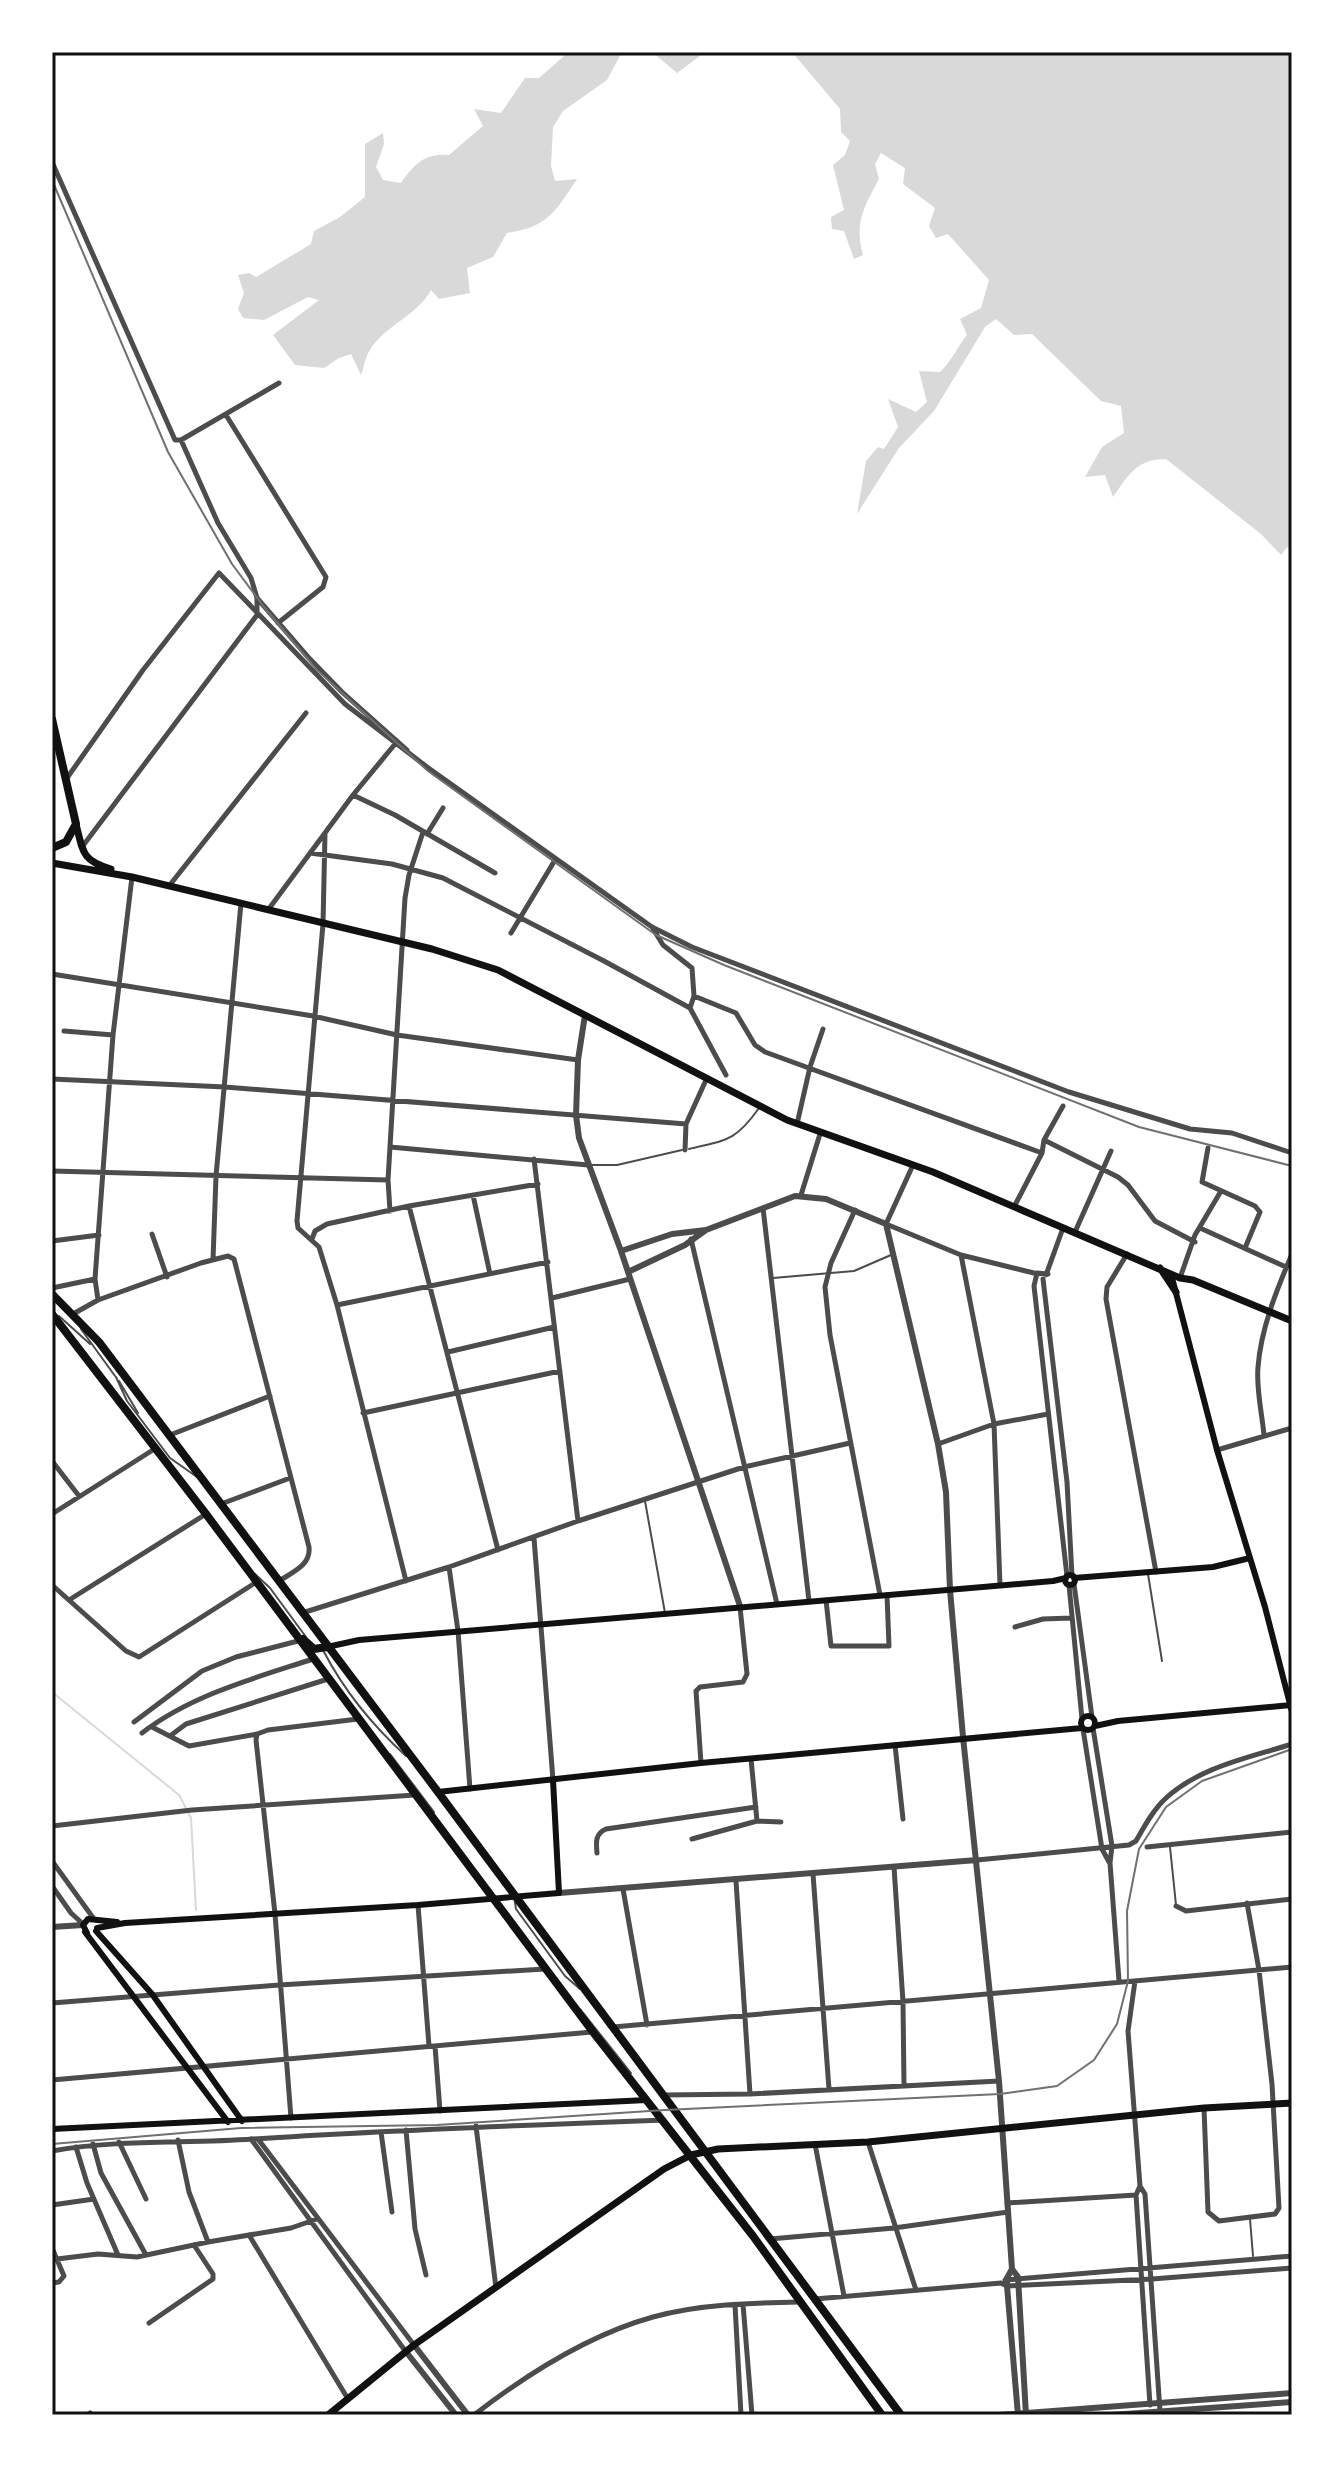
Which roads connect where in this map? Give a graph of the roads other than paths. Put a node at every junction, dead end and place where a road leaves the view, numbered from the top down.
1 (52, 162) edge
2 (279, 383) dead end
3 (226, 415) junction
4 (181, 440) junction
5 (257, 598) junction
6 (257, 615) junction
7 (278, 623) junction
8 (306, 713) dead end
9 (52, 719) edge
10 (395, 744) junction
11 (411, 756) junction
12 (67, 778) junction
13 (353, 795) junction
14 (443, 808) dead end
15 (76, 824) junction
16 (325, 833) junction
17 (425, 833) junction
18 (52, 848) edge
19 (82, 848) junction
20 (310, 853) junction
21 (323, 855) junction
22 (555, 860) junction
23 (52, 863) edge
24 (411, 868) junction
25 (495, 873) dead end
26 (132, 877) junction
27 (169, 886) junction
28 (241, 903) junction
29 (268, 910) junction
30 (520, 916) junction
31 (323, 924) junction
32 (652, 927) junction
33 (511, 933) dead end
34 (404, 944) junction
35 (52, 974) edge
36 (118, 986) junction
37 (694, 996) junction
38 (231, 1003) junction
39 (690, 1008) junction
40 (585, 1015) junction
41 (313, 1016) junction
42 (823, 1029) dead end
43 (64, 1031) dead end
44 (113, 1035) junction
45 (397, 1035) junction
46 (578, 1060) junction
47 (810, 1067) junction
48 (726, 1075) dead end
49 (52, 1079) edge
50 (706, 1080) junction
51 (110, 1081) junction
52 (225, 1087) junction
53 (308, 1093) junction
54 (393, 1100) junction
55 (1063, 1106) dead end
56 (760, 1107) junction
57 (576, 1115) junction
58 (686, 1124) junction
59 (797, 1125) junction
60 (820, 1134) junction
61 (1044, 1140) junction
62 (390, 1147) junction
63 (1208, 1148) dead end
64 (685, 1150) junction
65 (1111, 1151) dead end
66 (1042, 1153) junction
67 (1292, 1153) edge
68 (534, 1159) junction
69 (914, 1164) junction
70 (588, 1165) junction
71 (1101, 1170) junction
72 (52, 1171) edge
73 (104, 1173) junction
74 (216, 1176) junction
75 (302, 1176) junction
76 (388, 1180) junction
77 (538, 1184) junction
78 (1221, 1191) junction
79 (473, 1195) junction
80 (801, 1195) junction
81 (1015, 1205) junction
82 (409, 1206) junction
83 (763, 1208) junction
84 (855, 1210) junction
85 (390, 1211) junction
86 (886, 1224) junction
87 (1063, 1228) junction
88 (1200, 1228) junction
89 (706, 1230) junction
90 (687, 1231) junction
91 (1075, 1232) junction
92 (152, 1234) dead end
93 (99, 1235) junction
94 (312, 1239) junction
95 (52, 1241) edge
96 (691, 1241) junction
97 (1195, 1242) junction
98 (1245, 1248) junction
99 (621, 1251) junction
100 (892, 1254) junction
101 (1127, 1254) junction
102 (1292, 1254) edge
103 (961, 1255) junction
104 (213, 1260) junction
105 (548, 1262) junction
106 (1286, 1267) junction
107 (1160, 1268) junction
108 (828, 1273) junction
109 (1037, 1273) junction
110 (490, 1274) junction
111 (1171, 1274) junction
112 (629, 1275) junction
113 (1045, 1276) junction
114 (167, 1277) junction
115 (771, 1278) junction
116 (95, 1279) junction
117 (1183, 1279) junction
118 (429, 1286) junction
119 (52, 1291) edge
120 (1176, 1292) junction
121 (552, 1298) junction
122 (98, 1300) junction
123 (337, 1305) junction
124 (69, 1311) junction
125 (1270, 1312) junction
126 (54, 1317) edge
127 (1292, 1321) edge
128 (554, 1327) junction
129 (94, 1347) junction
130 (448, 1352) junction
131 (560, 1371) junction
132 (456, 1393) junction
133 (270, 1396) junction
134 (363, 1413) junction
135 (1048, 1414) junction
136 (994, 1424) junction
137 (1292, 1428) edge
138 (1264, 1435) junction
139 (169, 1436) junction
140 (850, 1443) junction
141 (938, 1444) junction
142 (156, 1448) junction
143 (1217, 1450) junction
144 (792, 1456) junction
145 (170, 1458) junction
146 (52, 1461) edge
147 (744, 1467) junction
148 (178, 1478) junction
149 (290, 1478) junction
150 (698, 1483) junction
151 (207, 1485) junction
152 (79, 1496) junction
153 (645, 1500) junction
154 (221, 1504) junction
155 (52, 1514) edge
156 (206, 1514) junction
157 (578, 1521) junction
158 (534, 1537) junction
159 (498, 1550) junction
160 (1250, 1558) junction
161 (239, 1560) junction
162 (449, 1567) junction
163 (1148, 1573) junction
164 (1157, 1573) junction
165 (1072, 1580) junction
166 (279, 1581) junction
167 (406, 1581) junction
168 (52, 1585) edge
169 (257, 1585) junction
170 (1000, 1585) junction
171 (950, 1590) junction
172 (884, 1595) junction
173 (69, 1600) junction
174 (826, 1600) junction
175 (809, 1601) junction
176 (777, 1604) junction
177 (740, 1606) junction
178 (302, 1613) junction
179 (665, 1614) junction
180 (1071, 1618) junction
181 (542, 1623) junction
182 (1015, 1627) dead end
183 (458, 1631) junction
184 (298, 1641) junction
185 (321, 1648) junction
186 (313, 1659) junction
187 (1162, 1661) dead end
188 (328, 1679) junction
189 (334, 1688) junction
190 (1292, 1707) edge
191 (358, 1719) junction
192 (134, 1722) dead end
193 (1093, 1722) junction
194 (1082, 1724) junction
195 (151, 1726) junction
196 (364, 1727) junction
197 (142, 1733) dead end
198 (257, 1734) junction
199 (170, 1736) junction
200 (963, 1737) junction
201 (894, 1744) junction
202 (1292, 1744) edge
203 (751, 1759) junction
204 (701, 1763) junction
205 (553, 1780) junction
206 (470, 1789) junction
207 (438, 1792) junction
208 (415, 1795) junction
209 (264, 1804) junction
210 (756, 1807) junction
211 (903, 1819) dead end
212 (757, 1821) junction
213 (781, 1822) dead end
214 (52, 1826) edge
215 (1292, 1832) edge
216 (446, 1836) junction
217 (692, 1839) dead end
218 (1170, 1845) junction
219 (1112, 1846) junction
220 (1147, 1847) dead end
221 (1102, 1849) junction
222 (597, 1853) dead end
223 (977, 1860) junction
224 (52, 1861) edge
225 (1110, 1863) junction
226 (894, 1867) junction
227 (813, 1874) junction
228 (736, 1881) junction
229 (52, 1886) edge
230 (623, 1889) junction
231 (559, 1893) junction
232 (514, 1897) junction
233 (493, 1899) junction
234 (1292, 1899) edge
235 (1247, 1903) junction
236 (418, 1905) junction
237 (1176, 1906) joint
238 (275, 1914) junction
239 (96, 1925) junction
240 (55, 1927) edge
241 (84, 1928) junction
242 (1292, 1967) edge
243 (545, 1969) junction
244 (1259, 1970) junction
245 (423, 1976) junction
246 (1119, 1981) junction
247 (1135, 1981) junction
248 (279, 1985) junction
249 (152, 1994) junction
250 (133, 1995) junction
251 (990, 1995) junction
252 (570, 2002) junction
253 (903, 2002) junction
254 (52, 2003) edge
255 (825, 2009) junction
256 (743, 2016) junction
257 (647, 2025) junction
258 (613, 2027) junction
259 (593, 2032) junction
260 (432, 2046) junction
261 (286, 2059) junction
262 (204, 2066) junction
263 (188, 2068) junction
264 (52, 2080) edge
265 (999, 2081) junction
266 (904, 2086) junction
267 (829, 2089) junction
268 (750, 2094) junction
269 (663, 2095) junction
270 (644, 2096) junction
271 (1292, 2103) edge
272 (1272, 2104) junction
273 (1204, 2108) junction
274 (440, 2112) junction
275 (1134, 2116) junction
276 (291, 2119) junction
277 (663, 2120) junction
278 (242, 2121) junction
279 (228, 2122) junction
280 (476, 2126) junction
281 (1003, 2127) junction
282 (52, 2129) edge
283 (406, 2130) junction
284 (381, 2132) junction
285 (254, 2139) junction
286 (178, 2140) junction
287 (119, 2142) junction
288 (868, 2142) junction
289 (93, 2144) junction
290 (815, 2144) junction
291 (76, 2147) junction
292 (52, 2151) edge
293 (704, 2152) junction
294 (691, 2155) junction
295 (1140, 2186) junction
296 (1145, 2194) junction
297 (1136, 2195) junction
298 (94, 2199) junction
299 (146, 2199) dead end
300 (1007, 2203) junction
301 (52, 2205) edge
302 (392, 2212) dead end
303 (1008, 2212) junction
304 (1250, 2217) junction
305 (317, 2219) junction
306 (310, 2223) junction
307 (894, 2228) junction
308 (831, 2233) junction
309 (249, 2235) junction
310 (769, 2239) junction
311 (208, 2242) junction
312 (194, 2245) junction
313 (52, 2248) edge
314 (118, 2255) junction
315 (146, 2255) junction
316 (1292, 2256) edge
317 (57, 2259) junction
318 (1253, 2259) junction
319 (1151, 2268) junction
320 (1292, 2268) edge
321 (1012, 2269) junction
322 (1141, 2269) junction
323 (426, 2275) dead end
324 (1142, 2279) junction
325 (1152, 2279) junction
326 (1018, 2281) junction
327 (55, 2282) edge
328 (1005, 2282) junction
329 (496, 2288) junction
330 (916, 2290) junction
331 (844, 2296) junction
332 (815, 2299) junction
333 (802, 2302) junction
334 (743, 2304) junction
335 (735, 2305) junction
336 (149, 2323) dead end
337 (414, 2345) junction
338 (407, 2353) junction
339 (1292, 2393) edge
340 (349, 2400) junction
341 (1149, 2402) junction
342 (1159, 2402) junction
343 (1292, 2402) edge
344 (1156, 2413) edge
345 (1017, 2414) edge
346 (1027, 2414) edge
347 (328, 2415) edge
348 (456, 2415) edge
349 (468, 2415) edge
350 (474, 2415) edge
351 (741, 2415) edge
352 (752, 2415) edge
353 (882, 2415) edge
354 (901, 2415) edge
355 (999, 2415) edge
356 (1111, 2415) edge

1 - 4 street
2 - 3 street
3 - 4 street
3 - 7 street
4 - 5 street
5 - 6 street
5 - 7 street
6 - 10 street
6 - 12 street
6 - 19 street
7 - 11 street
8 - 27 street
9 - 12 highway
10 - 11 street
10 - 13 street
11 - 22 street
12 - 15 highway
13 - 16 street
13 - 17 street
14 - 17 street
15 - 18 highway
15 - 19 main road
16 - 20 street
16 - 21 street
17 - 24 street
17 - 25 street
19 - 26 main road
20 - 21 street
20 - 29 street
21 - 24 street
21 - 31 street
22 - 30 street
22 - 32 street
23 - 26 main road
24 - 30 street
24 - 34 street
26 - 27 main road
26 - 36 street
27 - 28 main road
28 - 29 main road
28 - 38 street
29 - 31 main road
30 - 33 street
30 - 39 street
31 - 34 main road
31 - 41 street
32 - 37 street
32 - 67 street
34 - 40 main road
34 - 45 street
35 - 36 street
36 - 38 street
36 - 44 street
37 - 39 street
37 - 47 street
38 - 41 street
38 - 52 street
39 - 48 street
40 - 46 street
40 - 50 main road
41 - 45 street
41 - 53 street
42 - 47 street
43 - 44 street
44 - 51 street
45 - 46 street
45 - 54 street
46 - 57 street
47 - 59 street
47 - 66 street
49 - 51 street
50 - 56 main road
50 - 58 street
51 - 52 street
51 - 73 street
52 - 53 street
52 - 74 street
53 - 54 street
53 - 75 street
54 - 57 street
54 - 62 street
55 - 61 street
56 - 59 main road
56 - 64 lane
57 - 58 street
57 - 70 street
58 - 64 street
59 - 60 main road
60 - 69 main road
60 - 80 street
61 - 66 street
61 - 71 street
62 - 68 street
62 - 76 street
63 - 78 street
64 - 70 lane
65 - 71 street
66 - 81 street
68 - 70 street
68 - 77 street
69 - 81 main road
69 - 86 street
70 - 99 street
71 - 91 street
71 - 97 street
72 - 73 street
73 - 74 street
73 - 93 street
74 - 75 street
74 - 104 street
75 - 76 street
75 - 94 street
76 - 85 street
77 - 79 street
77 - 105 street
78 - 88 street
78 - 98 street
79 - 82 street
79 - 110 street
80 - 83 street
80 - 84 street
81 - 87 main road
82 - 85 street
82 - 118 street
83 - 89 street
83 - 115 street
84 - 86 street
84 - 108 street
85 - 94 street
86 - 100 street
86 - 103 street
87 - 91 main road
87 - 113 street
88 - 97 street
88 - 98 street
89 - 90 street
89 - 96 street
90 - 96 street
90 - 99 street
91 - 101 main road
92 - 114 street
93 - 95 street
93 - 116 street
94 - 123 street
96 - 112 street
96 - 147 street
97 - 117 street
98 - 106 street
99 - 112 street
100 - 108 lane
100 - 141 street
101 - 107 main road
101 - 164 street
102 - 106 street
103 - 109 street
103 - 136 street
104 - 114 street
104 - 133 street
105 - 110 street
105 - 121 street
106 - 125 street
107 - 111 main road
107 - 120 main road
108 - 115 lane
108 - 140 street
109 - 113 street
109 - 135 street
110 - 118 street
111 - 117 main road
111 - 120 main road
112 - 121 street
112 - 150 street
113 - 165 street
114 - 122 street
115 - 144 street
116 - 119 street
116 - 122 street
117 - 120 main road
117 - 125 main road
118 - 123 street
118 - 130 street
119 - 124 highway
120 - 143 main road
121 - 128 street
122 - 124 street
123 - 134 street
124 - 129 lane
124 - 139 highway
125 - 127 main road
125 - 138 street
126 - 129 lane
126 - 142 highway
128 - 130 street
128 - 131 street
129 - 145 lane
130 - 132 street
131 - 132 street
131 - 157 street
132 - 134 street
132 - 159 street
133 - 139 street
133 - 149 street
134 - 167 street
135 - 136 street
135 - 165 street
136 - 141 street
136 - 170 street
137 - 138 street
138 - 143 street
139 - 151 highway
140 - 144 street
140 - 172 street
141 - 171 street
142 - 148 highway
142 - 152 street
143 - 160 main road
144 - 147 street
144 - 175 street
145 - 148 lane
145 - 151 lane
146 - 152 street
147 - 150 street
147 - 176 street
148 - 156 highway
149 - 154 street
149 - 166 street
150 - 153 street
150 - 177 street
151 - 154 highway
152 - 155 street
153 - 157 street
153 - 179 lane
154 - 166 highway
156 - 161 highway
156 - 173 street
157 - 158 street
158 - 159 street
158 - 181 street
159 - 162 street
160 - 164 main road
160 - 190 main road
161 - 169 highway
161 - 185 lane
162 - 167 street
162 - 183 street
163 - 164 main road
163 - 165 main road
163 - 187 lane
165 - 170 main road
165 - 180 street
165 - 193 street
166 - 178 highway
167 - 178 street
168 - 173 street
169 - 173 street
169 - 184 highway
169 - 185 highway
170 - 171 main road
171 - 172 main road
171 - 200 street
172 - 174 main road
172 - 174 street
174 - 175 main road
175 - 176 main road
176 - 177 main road
177 - 179 main road
177 - 204 street
178 - 185 highway
179 - 181 main road
180 - 182 street
180 - 194 street
181 - 183 main road
181 - 205 street
183 - 185 main road
183 - 206 street
184 - 186 highway
184 - 192 street
185 - 189 lane
185 - 207 highway
186 - 188 highway
186 - 195 street
188 - 189 highway
188 - 199 street
189 - 191 highway
190 - 193 main road
191 - 196 highway
191 - 198 street
193 - 194 main road
193 - 194 main road
193 - 219 street
194 - 200 main road
194 - 221 street
195 - 197 street
195 - 199 street
196 - 208 highway
196 - 216 lane
198 - 199 street
198 - 209 street
200 - 201 main road
200 - 223 street
201 - 203 main road
201 - 211 street
202 - 219 street
203 - 204 main road
203 - 210 street
204 - 205 main road
205 - 206 main road
205 - 231 main road
206 - 207 main road
207 - 232 highway
208 - 209 street
208 - 216 highway
209 - 214 street
209 - 238 street
210 - 212 street
210 - 222 street
212 - 213 street
212 - 217 street
215 - 218 street
216 - 233 highway
218 - 220 street
218 - 237 lane
219 - 221 street
219 - 225 street
221 - 223 street
221 - 225 street
223 - 226 street
223 - 251 street
224 - 239 street
225 - 246 street
226 - 227 street
226 - 253 street
227 - 228 street
227 - 255 street
228 - 230 street
228 - 256 street
229 - 241 street
230 - 231 street
230 - 257 street
231 - 232 main road
232 - 233 main road
232 - 258 highway
233 - 236 main road
233 - 243 highway
234 - 235 street
235 - 237 street
235 - 244 street
236 - 238 main road
236 - 245 street
238 - 239 main road
238 - 248 street
239 - 241 main road
239 - 241 main road
239 - 249 main road
240 - 241 street
241 - 250 main road
242 - 244 street
243 - 245 street
243 - 252 highway
244 - 247 street
244 - 272 street
245 - 248 street
245 - 260 street
246 - 247 street
246 - 251 street
247 - 275 street
248 - 249 street
248 - 261 street
249 - 250 street
249 - 262 main road
250 - 254 street
250 - 263 main road
251 - 253 street
251 - 265 street
252 - 259 highway
252 - 270 lane
253 - 255 street
253 - 266 street
255 - 256 street
255 - 267 street
256 - 257 street
256 - 268 street
257 - 258 street
258 - 269 highway
259 - 260 street
259 - 270 highway
260 - 261 street
260 - 274 street
261 - 262 street
261 - 276 street
262 - 263 street
262 - 278 main road
263 - 264 street
263 - 279 main road
265 - 266 street
265 - 281 street
266 - 267 street
267 - 268 street
268 - 269 street
269 - 293 highway
270 - 274 main road
270 - 277 highway
271 - 272 main road
272 - 273 main road
272 - 304 street
273 - 275 main road
273 - 304 street
274 - 276 main road
275 - 281 main road
275 - 295 street
276 - 278 main road
277 - 280 street
277 - 294 highway
278 - 279 main road
279 - 282 main road
280 - 283 street
280 - 329 street
281 - 288 main road
281 - 300 street
283 - 284 street
283 - 323 street
284 - 285 street
284 - 302 street
285 - 286 street
285 - 305 street
285 - 306 street
286 - 287 street
286 - 311 street
287 - 289 street
287 - 299 street
288 - 290 main road
288 - 307 street
289 - 291 street
289 - 315 street
290 - 293 main road
290 - 308 street
291 - 292 street
291 - 298 street
293 - 294 main road
293 - 310 highway
294 - 329 main road
294 - 333 highway
295 - 296 street
295 - 297 street
296 - 297 street
296 - 319 street
297 - 300 street
297 - 322 street
298 - 301 street
298 - 314 street
300 - 303 street
303 - 307 street
303 - 321 street
304 - 318 lane
305 - 306 street
305 - 337 street
306 - 309 street
306 - 338 street
307 - 308 street
307 - 330 street
308 - 310 street
308 - 331 street
309 - 311 street
309 - 340 street
310 - 332 highway
311 - 312 street
312 - 315 street
312 - 336 street
313 - 317 street
314 - 315 street
314 - 317 street
316 - 318 street
317 - 327 street
318 - 319 street
319 - 322 street
319 - 325 street
320 - 325 street
321 - 326 street
321 - 328 street
322 - 324 street
322 - 326 street
324 - 325 street
324 - 326 street
324 - 341 street
325 - 342 street
326 - 328 street
326 - 346 street
328 - 330 street
328 - 345 street
329 - 337 main road
330 - 331 street
331 - 332 street
332 - 354 highway
333 - 334 street
333 - 353 highway
334 - 335 street
334 - 352 street
335 - 350 street
335 - 351 street
337 - 338 main road
337 - 349 street
338 - 340 main road
338 - 348 street
339 - 342 street
340 - 347 main road
341 - 342 street
341 - 344 street
341 - 346 street
342 - 344 street
343 - 344 street
344 - 356 street
345 - 346 street
345 - 355 street

